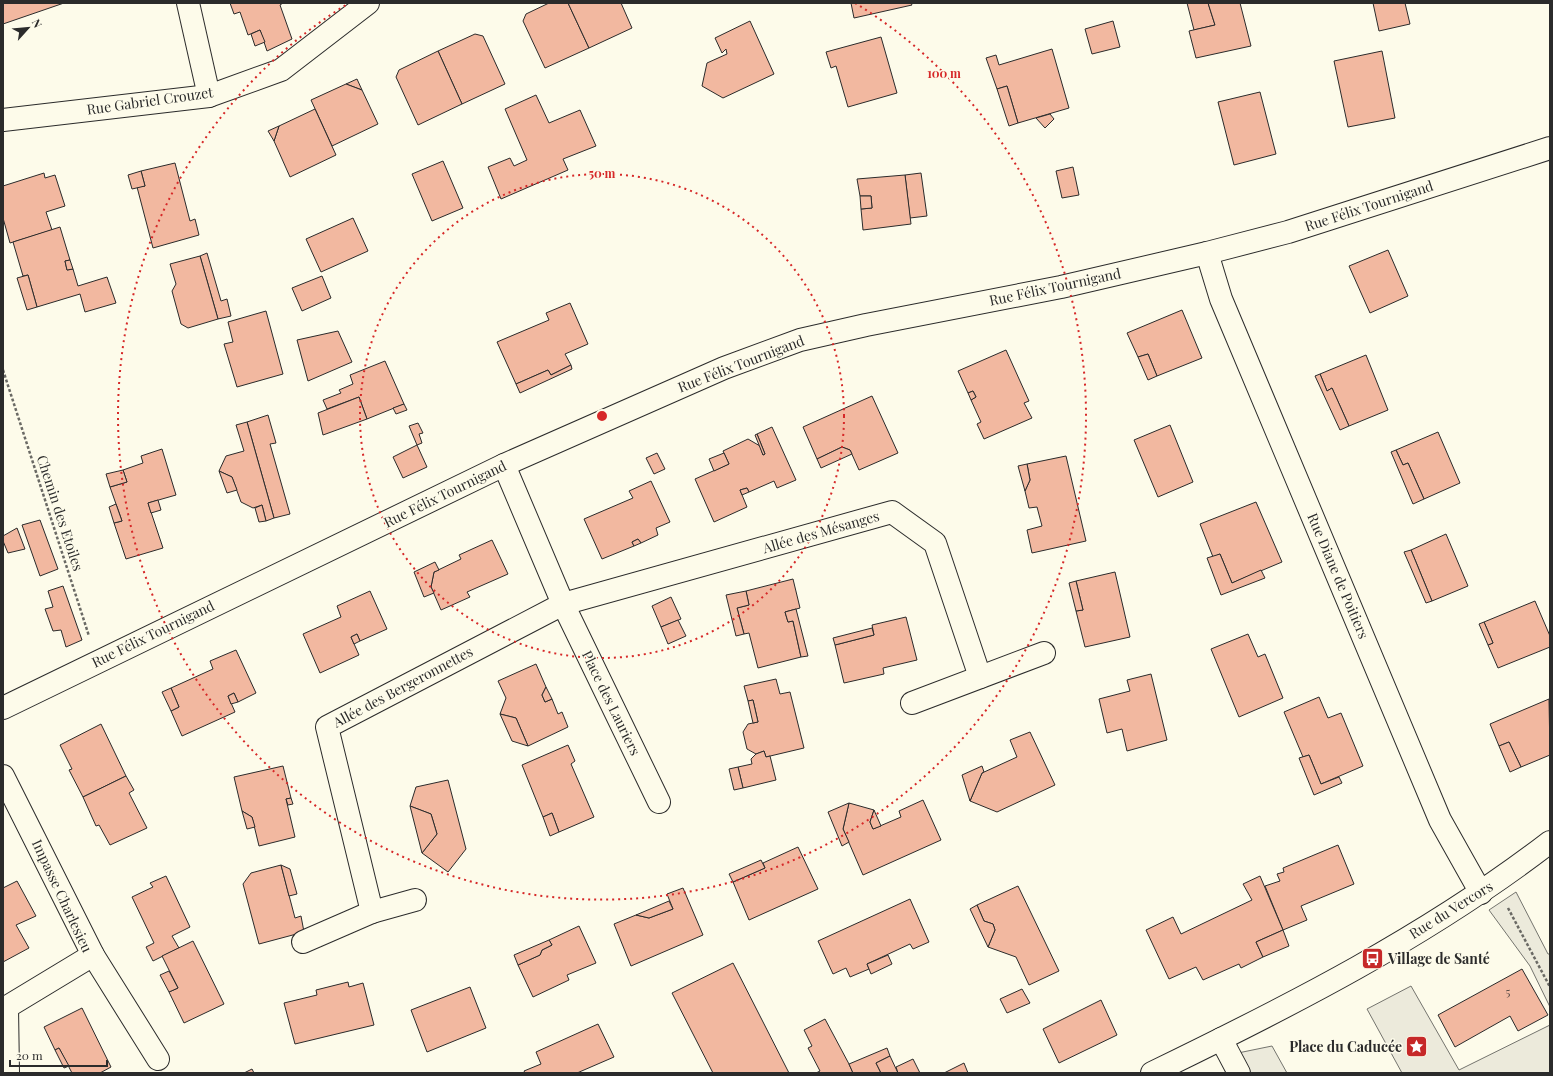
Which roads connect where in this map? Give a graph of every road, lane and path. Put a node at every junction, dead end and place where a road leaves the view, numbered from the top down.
1 (188, 3) edge
2 (368, 3) edge
3 (209, 96) junction
4 (3, 120) edge
5 (1550, 148) edge
6 (1207, 254) junction
7 (3, 370) edge
8 (504, 465) junction
9 (563, 604) junction
10 (1044, 653) dead end
11 (97, 661) junction
12 (980, 677) junction
13 (912, 703) dead end
14 (3, 708) edge
15 (3, 776) edge
16 (659, 802) dead end
17 (1550, 842) edge
18 (1488, 888) junction
19 (415, 900) dead end
20 (372, 912) junction
21 (303, 942) dead end
22 (93, 956) junction
23 (1550, 987) edge
24 (1221, 1039) junction
25 (158, 1059) dead end
26 (8, 1073) edge
27 (1152, 1073) edge
28 (1239, 1073) edge

1 - 3 street
2 - 3 street, Rue Gabriel Crouzet
3 - 4 street, Rue Gabriel Crouzet
5 - 6 street, Rue Félix Tournigand
6 - 8 street, Rue Félix Tournigand
6 - 18 street, Rue Diane de Poitiers
7 - 11 path, Chemin des Etoiles
8 - 9 street, Place des Lauriers
8 - 11 street, Rue Félix Tournigand
9 - 12 street, Allée des Mésanges
9 - 16 street, Place des Lauriers
9 - 20 street, Allée des Bergeronnettes
10 - 12 street
11 - 14 street, Rue Félix Tournigand
12 - 13 street
15 - 22 street, Impasse Charlesieu
17 - 18 street, Rue du Vercors
18 - 23 path
18 - 24 street, Rue du Vercors
19 - 20 street
20 - 21 street
22 - 25 street
22 - 26 street, Impasse Charlesieu
24 - 27 street, Rue du Vercors
24 - 28 street

